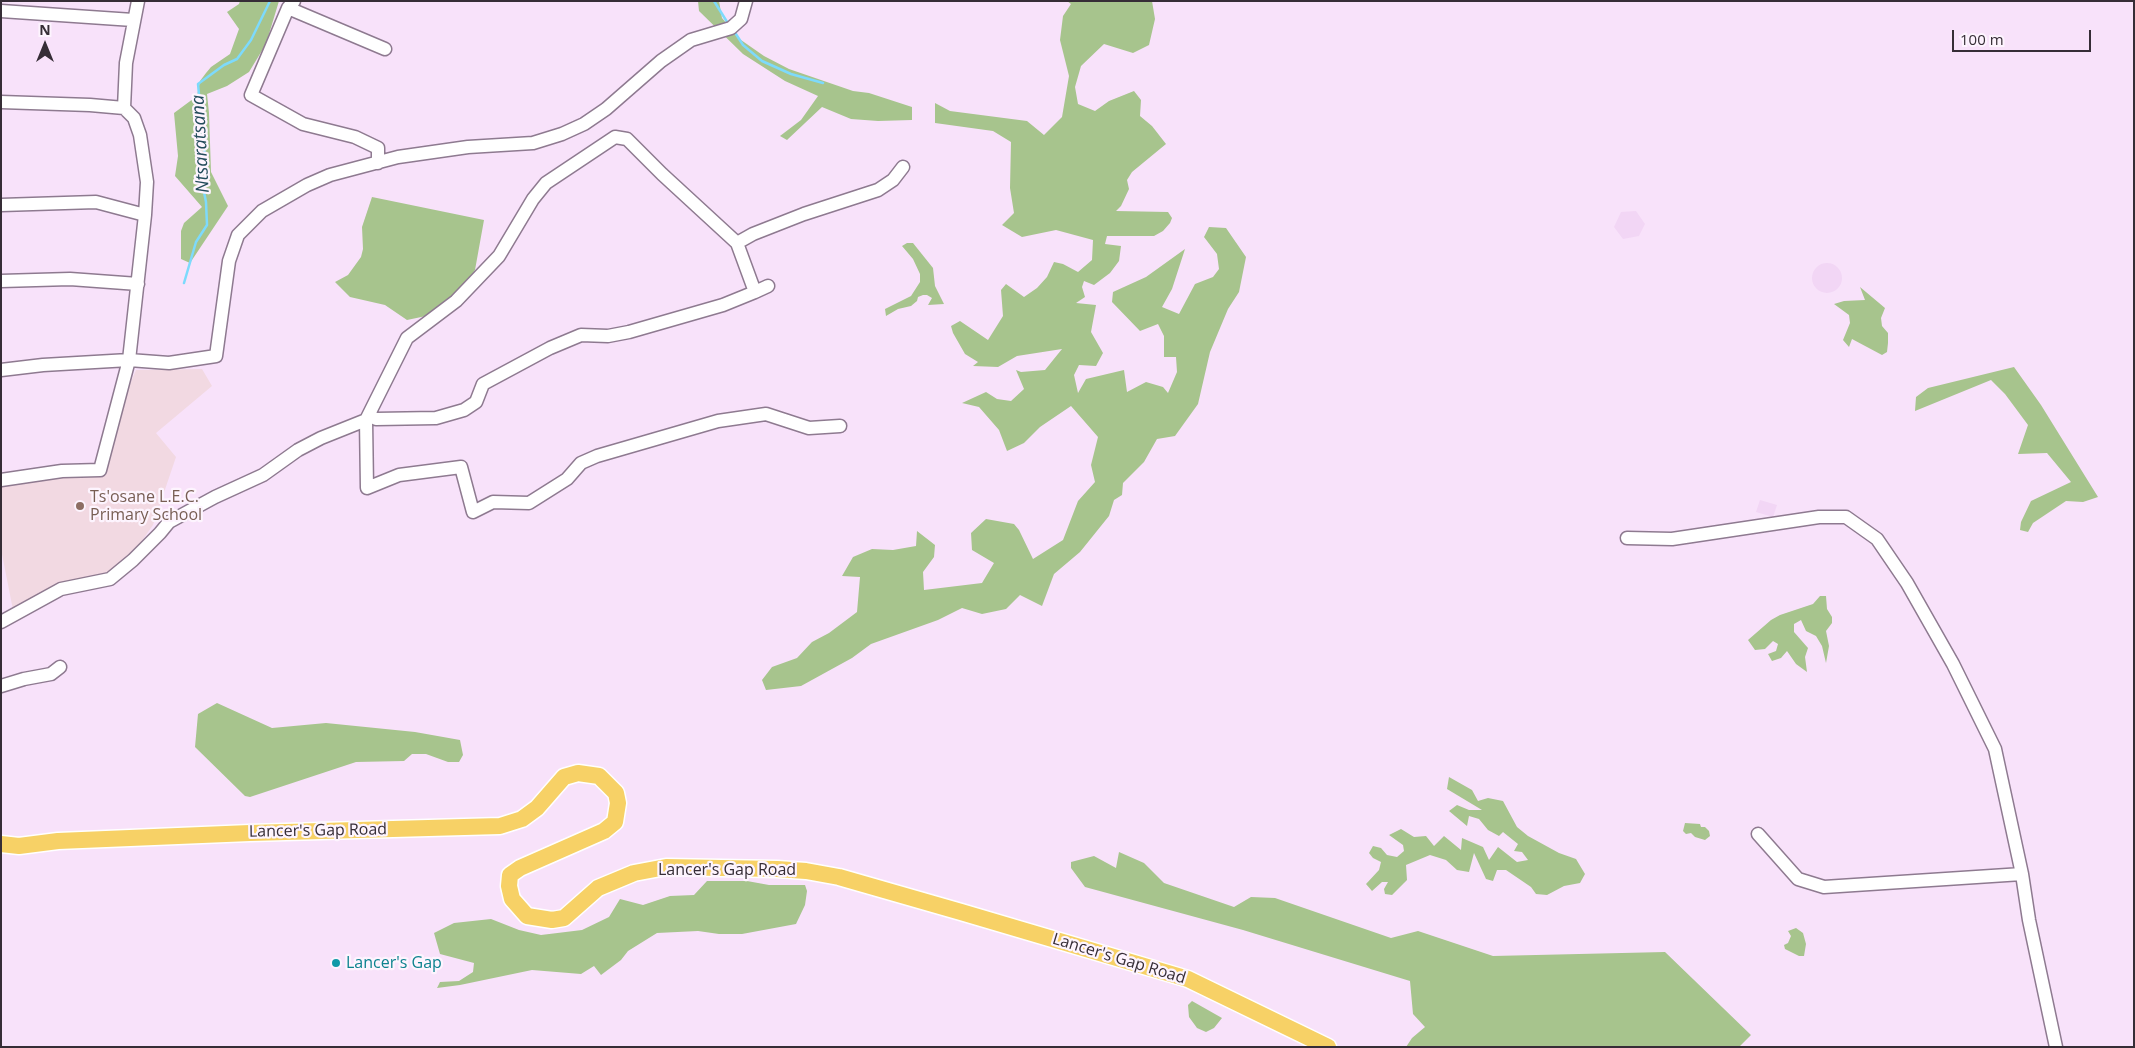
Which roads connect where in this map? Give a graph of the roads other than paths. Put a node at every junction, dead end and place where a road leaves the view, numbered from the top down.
1 (138, 1) edge
2 (746, 1) edge
3 (291, 5) edge
4 (1, 11) edge
5 (133, 20) junction
6 (385, 49) dead end
7 (1, 102) edge
8 (124, 108) junction
9 (378, 163) junction
10 (902, 167) dead end
11 (1, 205) edge
12 (145, 215) junction
13 (737, 243) junction
14 (1, 281) edge
15 (138, 284) junction
16 (768, 286) dead end
17 (755, 292) junction
18 (129, 360) junction
19 (1, 370) edge
20 (368, 418) junction
21 (840, 426) dead end
22 (1, 480) edge
23 (1626, 538) dead end
24 (1, 622) edge
25 (60, 667) dead end
26 (1, 686) edge
27 (1758, 834) dead end
28 (1, 844) edge
29 (2022, 874) junction
30 (1328, 1047) edge
31 (2056, 1047) edge

1 - 5 street
2 - 9 street
3 - 6 street
3 - 9 street
4 - 5 street
5 - 8 street
7 - 8 street
8 - 12 street
9 - 18 street
10 - 13 street
11 - 12 street
12 - 15 street
13 - 17 street
13 - 20 street
14 - 15 street
15 - 18 street
16 - 17 street
17 - 20 street
18 - 19 street
18 - 22 street
20 - 21 street
20 - 24 street
23 - 29 street
25 - 26 street
27 - 29 street
28 - 30 main road, Lancer's Gap Road
29 - 31 street

